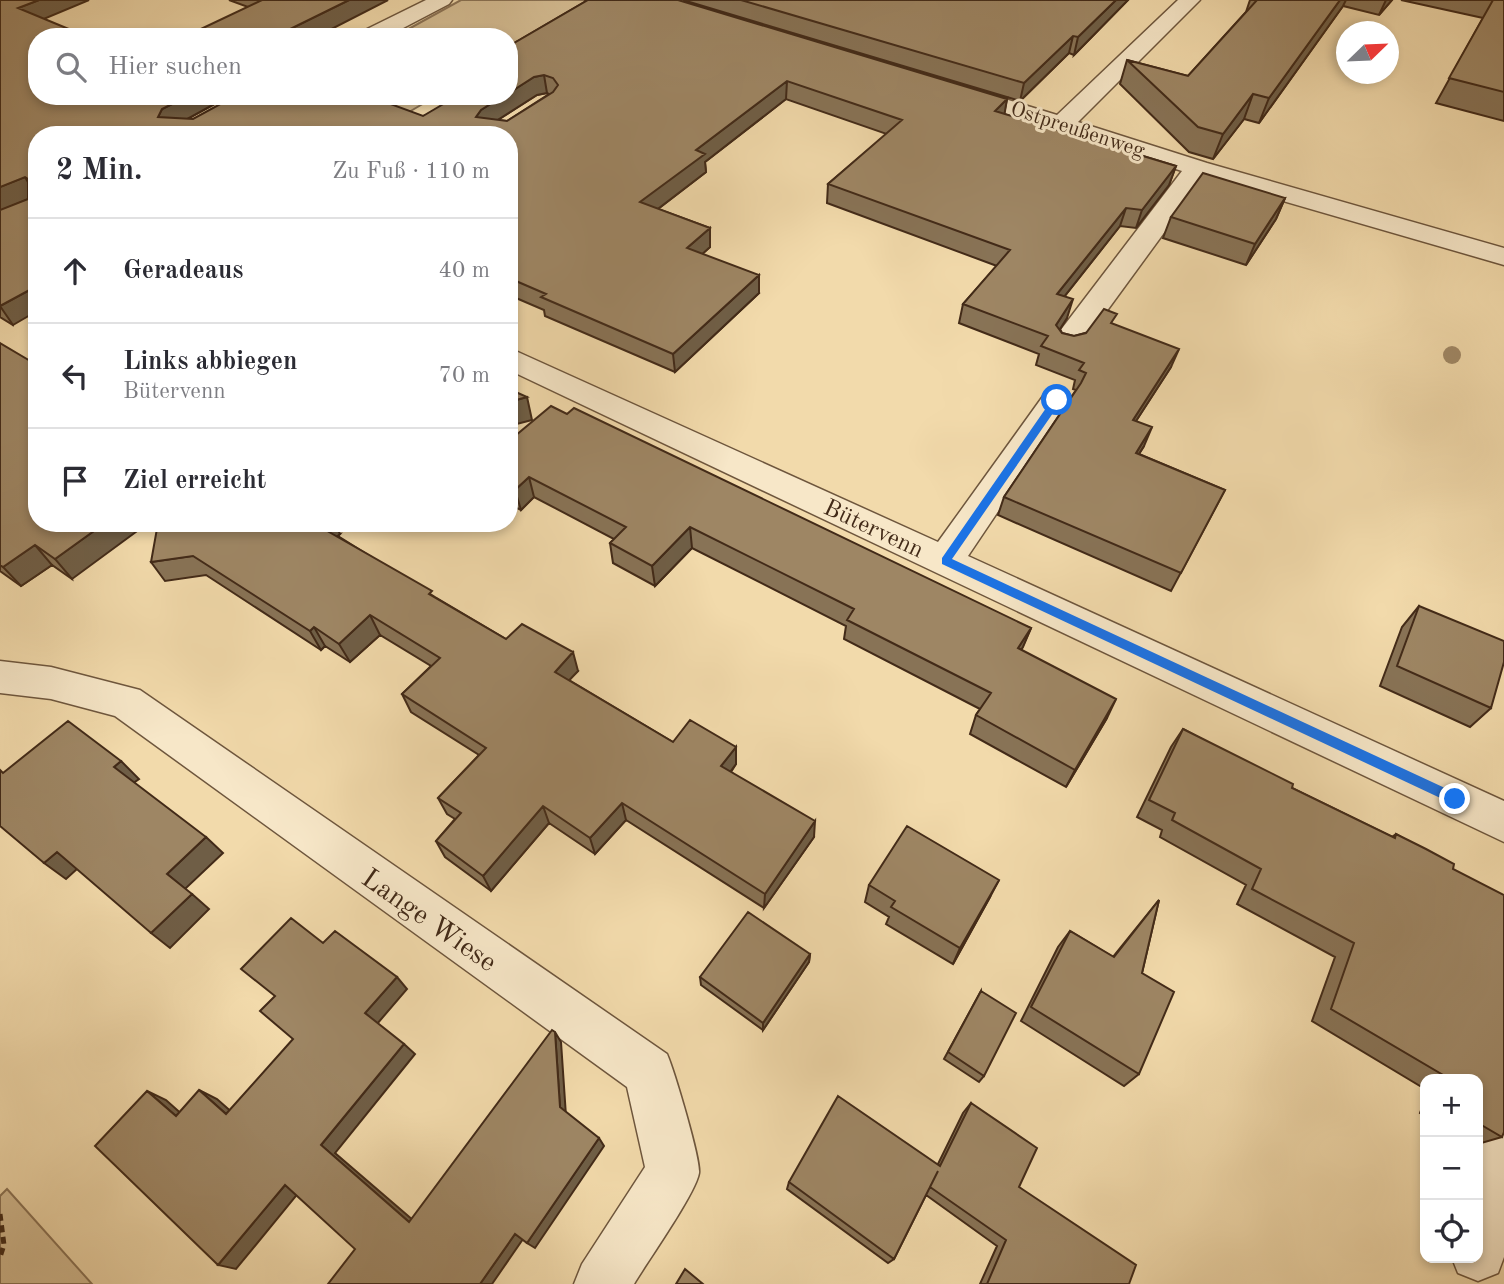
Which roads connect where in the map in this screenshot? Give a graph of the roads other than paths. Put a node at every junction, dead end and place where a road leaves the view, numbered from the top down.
1 (442, 0) edge
2 (1190, 0) edge
3 (387, 28) edge
4 (930, 83) edge
5 (1063, 123) junction
6 (1198, 168) junction
7 (1504, 257) edge
8 (1068, 342) edge
9 (518, 362) edge
10 (1057, 400) dead end
11 (945, 561) junction
12 (0, 677) edge
13 (1504, 822) edge
14 (1504, 1145) edge
15 (1483, 1231) edge
16 (1475, 1263) edge
17 (602, 1284) edge
18 (1470, 1284) edge

1 - 3 street
2 - 5 street
4 - 5 street, Ostpreußenweg
5 - 6 street, Ostpreußenweg
6 - 7 street, Ostpreußenweg
6 - 8 street
9 - 11 street, Bütervenn
10 - 11 street
11 - 13 street, Bütervenn
12 - 17 street, Lange Wiese
14 - 15 street
16 - 18 street

